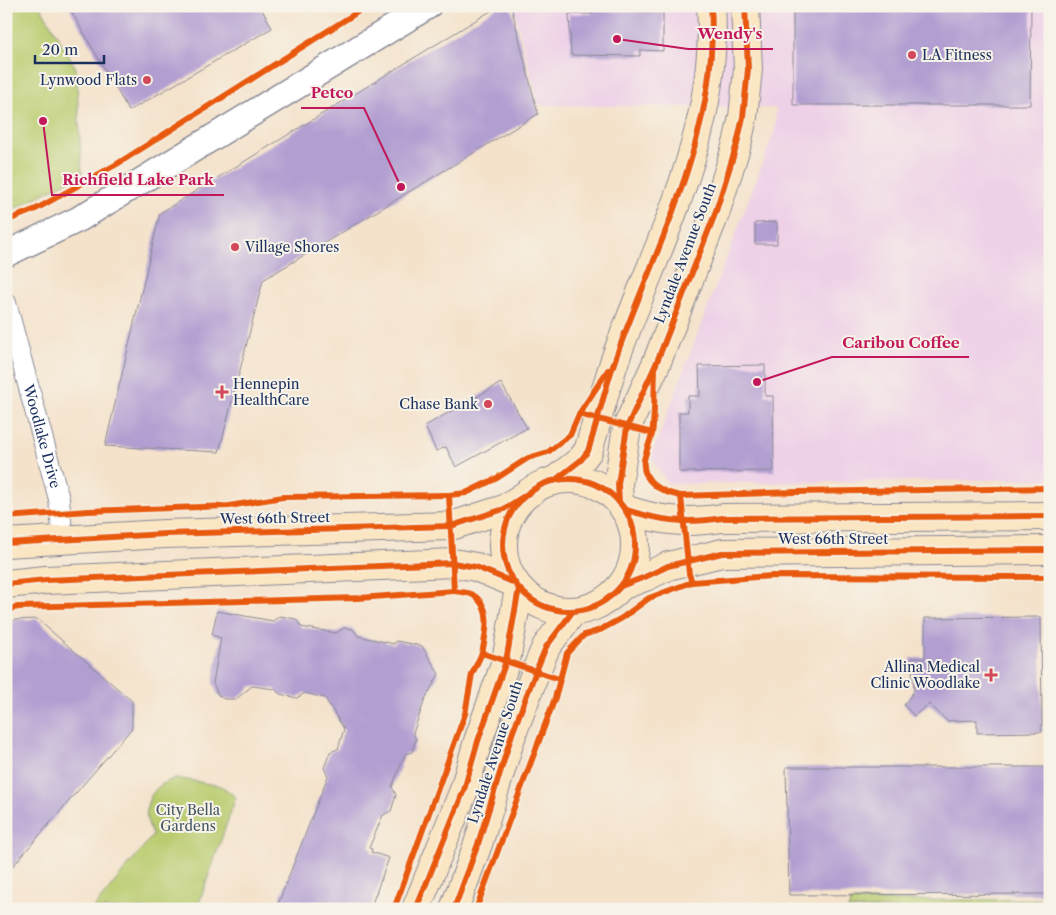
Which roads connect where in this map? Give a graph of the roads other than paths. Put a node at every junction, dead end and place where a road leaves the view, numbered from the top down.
1 (428, 6) edge
2 (711, 6) edge
3 (745, 6) edge
4 (6, 254) edge
5 (6, 303) edge
6 (544, 485) junction
7 (622, 506) junction
8 (1050, 516) edge
9 (63, 540) junction
10 (6, 543) edge
11 (1050, 550) edge
12 (6, 584) edge
13 (517, 586) junction
14 (621, 586) junction
15 (573, 611) junction
16 (450, 823) junction
17 (416, 909) edge
18 (437, 909) edge
19 (454, 909) edge

1 - 4 street
2 - 6 main road, Lyndale Avenue South
3 - 7 main road, Lyndale Avenue South
5 - 9 street, Woodlake Drive
6 - 7 main road
6 - 9 main road, West 66th Street
6 - 13 main road
7 - 8 main road, West 66th Street
7 - 14 main road
9 - 10 main road, West 66th Street
11 - 14 main road, West 66th Street
12 - 13 main road
13 - 15 main road
13 - 16 main road, Lyndale Avenue South
14 - 15 main road
15 - 19 main road, Lyndale Avenue South
16 - 17 main road, Lyndale Avenue South
16 - 18 main road

